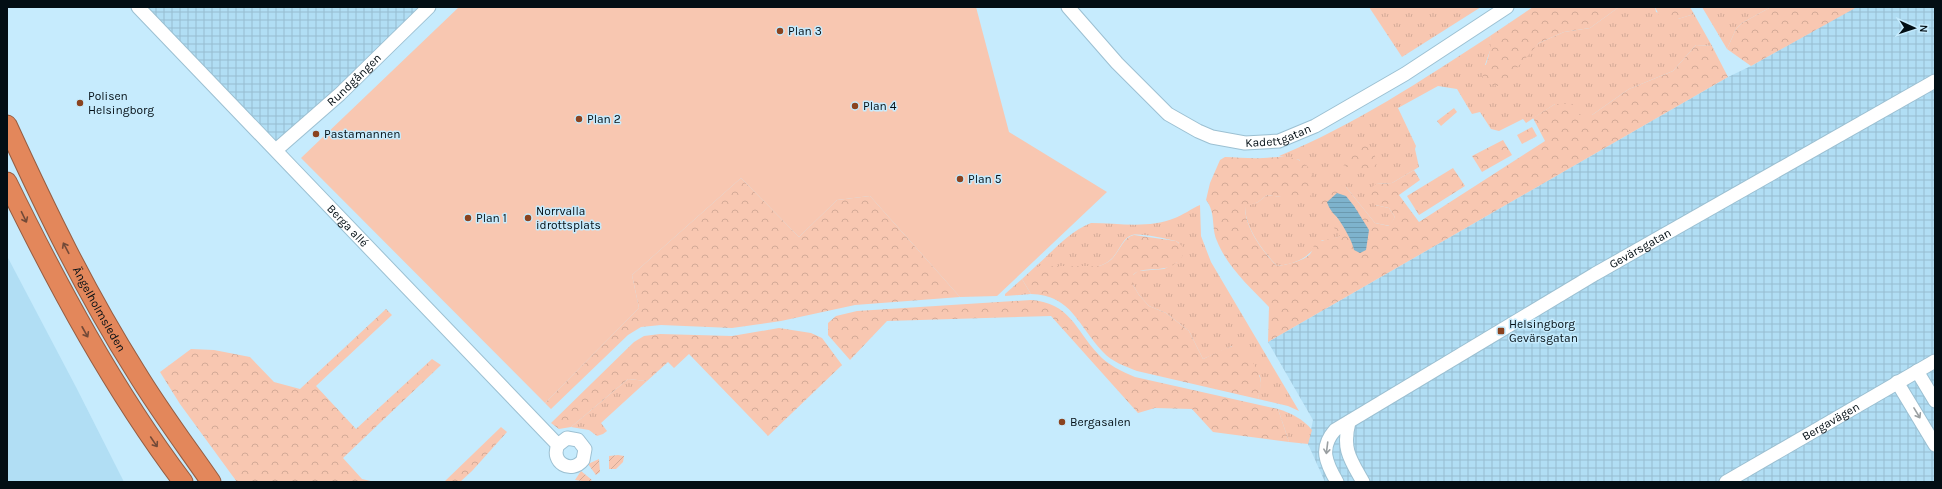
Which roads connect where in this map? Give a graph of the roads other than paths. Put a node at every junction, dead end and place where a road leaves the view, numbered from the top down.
1 (138, 7) edge
2 (429, 7) edge
3 (1068, 7) edge
4 (1506, 7) edge
5 (1935, 80) edge
6 (7, 125) edge
7 (276, 150) junction
8 (7, 182) edge
9 (97, 307) junction
10 (1935, 361) edge
11 (1918, 371) junction
12 (1898, 382) junction
13 (1935, 401) edge
14 (1349, 422) junction
15 (558, 444) dead end
16 (1935, 445) edge
17 (183, 482) edge
18 (211, 482) edge
19 (225, 482) edge
20 (1337, 482) edge
21 (1363, 482) edge
22 (1726, 482) edge

1 - 7 street, Berga allé
2 - 7 street, Rundgången
3 - 4 street, Kadettgatan
5 - 14 street, Gevärsgatan
9 -> 6 highway, Ängelholmsleden
7 - 15 street, Berga allé
8 -> 17 highway, Ängelholmsleden
9 - 18 highway, Ängelholmsleden
9 - 19 highway
10 - 11 street, Bergavägen
11 - 12 street, Bergavägen
11 - 13 street
12 -> 16 street
12 - 22 street, Bergavägen
14 -> 20 street, Gevärsgatan
14 - 21 street

